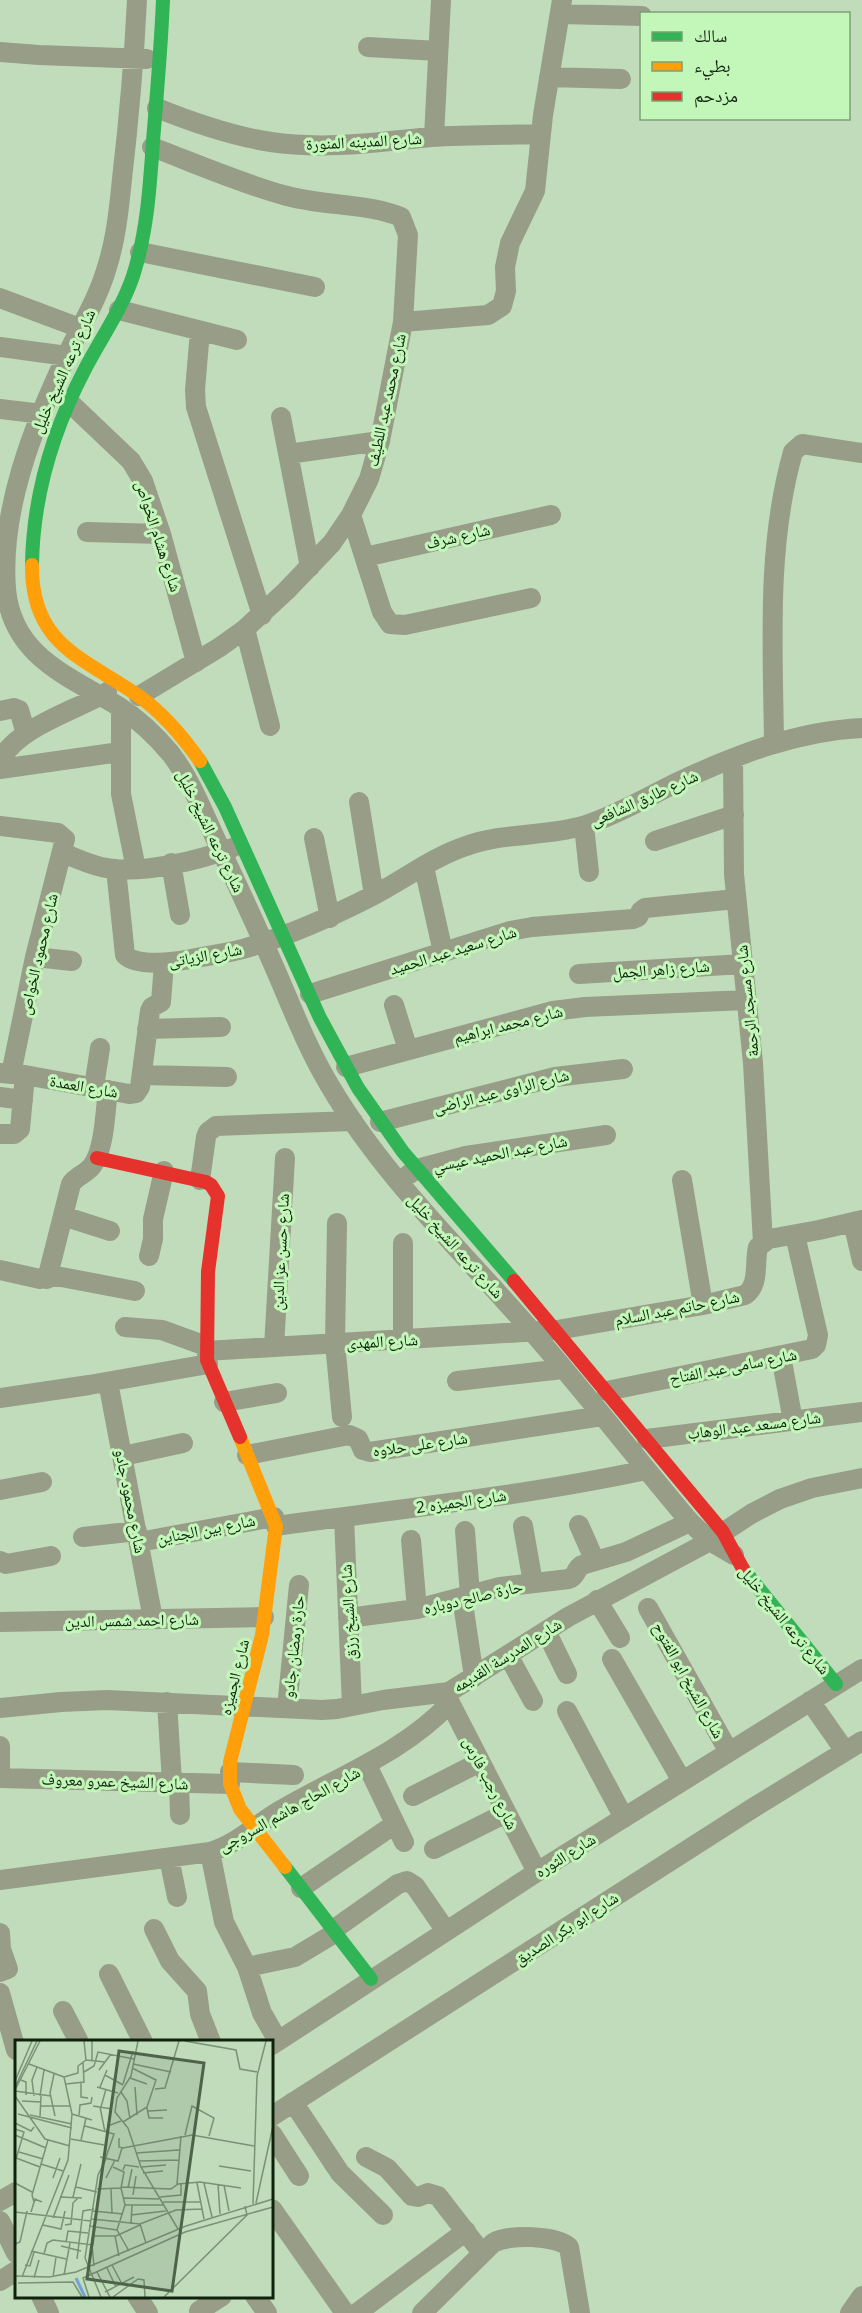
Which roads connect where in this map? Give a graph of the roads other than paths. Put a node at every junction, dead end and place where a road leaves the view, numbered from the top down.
1 (137, 0) edge
2 (163, 0) edge
3 (441, 0) edge
4 (561, 7) edge
5 (640, 16) edge
6 (368, 47) dead end
7 (438, 51) junction
8 (0, 52) edge
9 (134, 59) junction
10 (161, 60) junction
11 (549, 77) junction
12 (621, 79) dead end
13 (157, 108) junction
14 (541, 134) junction
15 (434, 137) junction
16 (152, 147) junction
17 (140, 252) junction
18 (315, 287) dead end
19 (0, 298) edge
20 (118, 310) junction
21 (403, 322) junction
22 (80, 328) junction
23 (200, 330) junction
24 (237, 340) dead end
25 (0, 346) edge
26 (67, 356) junction
27 (69, 402) junction
28 (0, 409) edge
29 (42, 414) junction
30 (281, 417) dead end
31 (380, 441) junction
32 (862, 453) edge
33 (288, 454) junction
34 (551, 514) dead end
35 (351, 515) junction
36 (87, 532) dead end
37 (161, 534) junction
38 (365, 557) junction
39 (310, 567) junction
40 (3, 584) edge
41 (531, 598) dead end
42 (262, 615) junction
43 (246, 629) junction
44 (196, 662) junction
45 (120, 685) junction
46 (100, 696) junction
47 (138, 696) junction
48 (121, 708) junction
49 (0, 711) edge
50 (270, 726) dead end
51 (862, 728) edge
52 (26, 734) junction
53 (774, 744) junction
54 (120, 752) junction
55 (733, 759) junction
56 (0, 761) edge
57 (0, 769) edge
58 (359, 802) dead end
59 (734, 815) junction
60 (584, 825) junction
61 (0, 826) edge
62 (314, 838) dead end
63 (655, 841) dead end
64 (63, 844) junction
65 (242, 844) junction
66 (222, 852) junction
67 (171, 864) junction
68 (424, 867) junction
69 (126, 869) junction
70 (590, 872) dead end
71 (374, 896) junction
72 (736, 899) junction
73 (180, 915) dead end
74 (330, 918) junction
75 (284, 934) junction
76 (264, 942) junction
77 (443, 952) junction
78 (35, 957) junction
79 (72, 961) dead end
80 (164, 963) junction
81 (742, 964) junction
82 (579, 974) dead end
83 (310, 994) junction
84 (746, 1000) junction
85 (394, 1005) dead end
86 (221, 1028) dead end
87 (147, 1029) junction
88 (100, 1048) dead end
89 (408, 1050) junction
90 (346, 1067) junction
91 (623, 1068) dead end
92 (12, 1074) edge
93 (141, 1075) junction
94 (227, 1077) dead end
95 (100, 1089) junction
96 (0, 1096) edge
97 (22, 1100) junction
98 (352, 1121) junction
99 (380, 1122) junction
100 (8, 1133) edge
101 (606, 1135) dead end
102 (97, 1158) junction
103 (285, 1158) dead end
104 (417, 1169) junction
105 (164, 1171) junction
106 (200, 1180) junction
107 (682, 1180) dead end
108 (398, 1182) junction
109 (63, 1216) junction
110 (857, 1221) edge
111 (337, 1223) dead end
112 (110, 1231) dead end
113 (795, 1235) junction
114 (402, 1243) dead end
115 (763, 1243) junction
116 (149, 1256) dead end
117 (862, 1261) edge
118 (0, 1270) edge
119 (47, 1279) junction
120 (135, 1291) dead end
121 (703, 1305) junction
122 (125, 1327) dead end
123 (557, 1330) junction
124 (532, 1331) junction
125 (403, 1339) junction
126 (334, 1343) junction
127 (274, 1347) junction
128 (207, 1354) junction
129 (781, 1356) junction
130 (563, 1369) junction
131 (457, 1381) dead end
132 (108, 1382) junction
133 (607, 1391) junction
134 (277, 1393) dead end
135 (0, 1398) edge
136 (224, 1402) junction
137 (862, 1412) edge
138 (602, 1416) junction
139 (342, 1417) dead end
140 (793, 1421) junction
141 (647, 1439) junction
142 (183, 1443) dead end
143 (247, 1455) junction
144 (123, 1456) junction
145 (646, 1470) junction
146 (862, 1478) edge
147 (42, 1482) dead end
148 (0, 1490) edge
149 (344, 1517) junction
150 (275, 1521) junction
151 (690, 1522) junction
152 (579, 1525) dead end
153 (523, 1526) dead end
154 (465, 1531) dead end
155 (138, 1536) junction
156 (83, 1537) dead end
157 (716, 1537) junction
158 (411, 1540) dead end
159 (734, 1555) joint
160 (51, 1556) dead end
161 (595, 1561) junction
162 (0, 1562) edge
163 (533, 1583) junction
164 (299, 1585) dead end
165 (466, 1595) junction
166 (597, 1600) junction
167 (648, 1608) dead end
168 (417, 1609) junction
169 (264, 1617) junction
170 (348, 1618) junction
171 (153, 1619) junction
172 (0, 1622) edge
173 (546, 1631) junction
174 (620, 1638) dead end
175 (508, 1655) junction
176 (612, 1659) dead end
177 (862, 1670) edge
178 (567, 1674) dead end
179 (474, 1677) junction
180 (836, 1684) junction
181 (447, 1698) junction
182 (533, 1701) dead end
183 (810, 1701) junction
184 (167, 1702) junction
185 (243, 1706) junction
186 (352, 1706) junction
187 (0, 1708) edge
188 (286, 1708) junction
189 (567, 1711) dead end
190 (0, 1746) edge
191 (854, 1746) edge
192 (729, 1752) junction
193 (480, 1762) junction
194 (367, 1765) junction
195 (294, 1775) dead end
196 (0, 1777) edge
197 (230, 1778) junction
198 (682, 1781) junction
199 (175, 1782) junction
200 (413, 1796) dead end
201 (506, 1813) junction
202 (180, 1815) dead end
203 (624, 1818) junction
204 (396, 1824) junction
205 (253, 1828) junction
206 (404, 1842) dead end
207 (434, 1849) dead end
208 (210, 1852) junction
209 (169, 1858) junction
210 (537, 1872) junction
211 (0, 1880) edge
212 (301, 1888) junction
213 (177, 1897) dead end
214 (153, 1929) dead end
215 (334, 1931) junction
216 (446, 1931) junction
217 (0, 1933) edge
218 (247, 1967) junction
219 (3, 1972) edge
220 (108, 1974) dead end
221 (371, 1979) junction
222 (0, 1993) edge
223 (63, 2011) dead end
224 (78, 2040) edge
225 (142, 2040) edge
226 (210, 2040) edge
227 (273, 2040) edge
228 (274, 2043) edge
229 (15, 2046) edge
230 (293, 2102) junction
231 (273, 2115) edge
232 (273, 2136) edge
233 (366, 2157) dead end
234 (299, 2176) dead end
235 (15, 2193) edge
236 (0, 2201) edge
237 (273, 2210) edge
238 (383, 2215) dead end
239 (1, 2222) edge
240 (466, 2231) junction
241 (15, 2251) edge
242 (482, 2253) junction
243 (15, 2272) edge
244 (0, 2281) edge
245 (862, 2296) edge
246 (41, 2298) edge
247 (137, 2298) edge
248 (219, 2298) edge
249 (256, 2298) edge
250 (199, 2311) dead end
251 (49, 2313) edge
252 (148, 2313) edge
253 (267, 2313) edge
254 (345, 2313) edge
255 (357, 2313) edge
256 (422, 2313) edge
257 (580, 2313) edge
258 (850, 2313) edge

1 - 9 street, شارع ترعه الشيخ خليل
2 - 10 street, شارع ترعه الشيخ خليل
3 - 7 street
4 - 5 street
4 - 11 street, شارع محمد عبد اللطيف
6 - 7 street
7 - 15 street
8 - 9 street
9 - 10 street
9 - 22 street, شارع ترعه الشيخ خليل
10 - 13 street, شارع ترعه الشيخ خليل
11 - 12 street
11 - 14 street, شارع محمد عبد اللطيف
13 - 15 street, شارع المدينه المنورة
13 - 16 street, شارع ترعه الشيخ خليل
14 - 15 street, شارع المدينه المنورة
14 - 21 street, شارع محمد عبد اللطيف
16 - 17 street, شارع ترعه الشيخ خليل
16 - 21 street, شارع محمد عبد اللطيف
17 - 18 street
17 - 20 street, شارع ترعه الشيخ خليل
19 - 22 street
20 - 23 street
20 - 27 street, شارع ترعه الشيخ خليل
21 - 31 street, شارع محمد عبد اللطيف
22 - 26 street, شارع ترعه الشيخ خليل
23 - 24 street
23 - 42 street
25 - 26 street
26 - 29 street, شارع ترعه الشيخ خليل
27 - 37 street, شارع هشام الخواص
27 - 45 street, شارع ترعه الشيخ خليل
28 - 29 street
29 - 40 street, شارع ترعه الشيخ خليل
30 - 33 street
31 - 33 street
31 - 35 street, شارع محمد عبد اللطيف
32 - 53 street
33 - 39 street
34 - 38 street, شارع شرف
35 - 38 street
35 - 39 street, شارع محمد عبد اللطيف
36 - 37 street
37 - 44 street, شارع هشام الخواص
38 - 41 street
39 - 42 street, شارع محمد عبد اللطيف
40 - 46 street, شارع ترعه الشيخ خليل
42 - 43 street, شارع محمد عبد اللطيف
43 - 44 street, شارع محمد عبد اللطيف
43 - 50 street
44 - 47 street, شارع محمد عبد اللطيف
45 - 46 street
45 - 47 street, شارع ترعه الشيخ خليل
46 - 48 street, شارع ترعه الشيخ خليل
46 - 52 street
47 - 65 street, شارع ترعه الشيخ خليل
48 - 54 street
48 - 66 street, شارع ترعه الشيخ خليل
49 - 52 street
51 - 53 street, شارع طارق الشافعى
52 - 56 street
53 - 55 street, شارع طارق الشافعى
54 - 57 street
54 - 69 street
55 - 59 street, شارع مسجد الرحمة
55 - 60 street, شارع طارق الشافعى
58 - 71 street
59 - 63 street
59 - 72 street, شارع مسجد الرحمة
60 - 68 street, شارع طارق الشافعى
60 - 70 street
61 - 64 street
62 - 74 street
64 - 69 street
64 - 78 street, شارع محمود الخواص
65 - 66 street
65 - 75 street, شارع ترعه الشيخ خليل
66 - 67 street
66 - 76 street, شارع ترعه الشيخ خليل
67 - 69 street
67 - 73 street
68 - 71 street, شارع طارق الشافعى
68 - 77 street
69 - 80 street, شارع الزياتى
71 - 74 street, شارع طارق الشافعى
72 - 77 street, شارع سعيد عبد الحميد
72 - 81 street, شارع مسجد الرحمة
74 - 75 street, شارع طارق الشافعى
75 - 76 street, شارع طارق الشافعى
75 - 83 street, شارع ترعه الشيخ خليل
76 - 80 street, شارع الزياتى
76 - 98 street, شارع ترعه الشيخ خليل
77 - 83 street, شارع سعيد عبد الحميد
78 - 79 street
78 - 92 street, شارع محمود الخواص
80 - 87 street, شارع العمدة
81 - 82 street, شارع زاهر الجمل
81 - 84 street, شارع مسجد الرحمة
83 - 90 street, شارع ترعه الشيخ خليل
84 - 89 street, شارع محمد ابراهيم
84 - 115 street, شارع مسجد الرحمة
85 - 89 street
86 - 87 street
87 - 93 street, شارع العمدة
88 - 95 street
89 - 90 street, شارع محمد ابراهيم
90 - 99 street, شارع ترعه الشيخ خليل
91 - 99 street, شارع الراوى عبد الراضى
92 - 95 street, شارع العمدة
92 - 97 street, شارع محمود الخواص
93 - 94 street
93 - 95 street, شارع العمدة
95 - 102 street
96 - 97 street
97 - 100 street, شارع محمود الخواص
98 - 106 street
98 - 108 street, شارع ترعه الشيخ خليل
99 - 104 street, شارع ترعه الشيخ خليل
101 - 104 street, شارع عبد الحميد عيسي
102 - 105 street
102 - 109 street
103 - 127 street, شارع حسن عز الدين
104 - 108 street, شارع عبد الحميد عيسي
104 - 123 street, شارع ترعه الشيخ خليل
105 - 106 street
105 - 116 street
106 - 128 street
107 - 121 street
108 - 124 street, شارع ترعه الشيخ خليل
109 - 112 street
109 - 119 street
110 - 113 street
110 - 117 street
111 - 126 street
113 - 115 street
113 - 129 street, شارع سامى عبد الفتاح
114 - 125 street
115 - 121 street, شارع حاتم عبد السلام
118 - 119 street
119 - 120 street
121 - 123 street, شارع حاتم عبد السلام
122 - 128 street
123 - 124 street, شارع المهدى
123 - 133 street, شارع ترعه الشيخ خليل
124 - 125 street, شارع المهدى
124 - 130 street, شارع ترعه الشيخ خليل
125 - 126 street, شارع المهدى
126 - 127 street, شارع المهدى
126 - 139 street
127 - 128 street, شارع المهدى
128 - 132 street, شارع المهدى
128 - 136 street
129 - 133 street, شارع سامى عبد الفتاح
129 - 140 street
130 - 131 street
130 - 138 street, شارع ترعه الشيخ خليل
132 - 135 street, شارع المهدى
132 - 144 street, شارع محمود جادو
133 - 141 street, شارع ترعه الشيخ خليل
134 - 136 street
136 - 143 street
137 - 140 street, شارع مسعد عبد الوهاب
138 - 143 street, شارع على حلاوه
138 - 145 street, شارع ترعه الشيخ خليل
140 - 141 street, شارع مسعد عبد الوهاب
141 - 157 street, شارع ترعه الشيخ خليل
142 - 144 street
143 - 150 street
144 - 155 street, شارع محمود جادو
145 - 149 street, شارع الجميزه 2
145 - 151 street, شارع ترعه الشيخ خليل
146 - 157 street, شارع المدرسة القديمه
147 - 148 street
149 - 150 street, شارع الجميزه 2
149 - 170 street, شارع الشيخ رزق
150 - 155 street, شارع بين الجناين
150 - 169 street, شارع الجميزه
151 - 157 street, شارع ترعه الشيخ خليل
151 - 161 street, حارة صالح دوباره
152 - 161 street
153 - 163 street
154 - 165 street
155 - 156 street, شارع بين الجناين
155 - 171 street, شارع محمود جادو
157 - 159 street, شارع ترعه الشيخ خليل
157 - 166 street, شارع المدرسة القديمه
158 - 168 street
159 - 180 street, شارع ترعه الشيخ خليل
160 - 162 street
161 - 163 street, حارة صالح دوباره
163 - 165 street, حارة صالح دوباره
164 - 188 street, حارة رمضان جادو
165 - 168 street, حارة صالح دوباره
165 - 179 street
166 - 173 street, شارع المدرسة القديمه
166 - 174 street
167 - 192 street, شارع الشيخ ابو الفتوح
168 - 170 street, حارة صالح دوباره
169 - 171 street, شارع احمد شمس الدين
169 - 185 street, شارع الجميزه
170 - 186 street, شارع الشيخ رزق
171 - 172 street, شارع احمد شمس الدين
173 - 175 street, شارع المدرسة القديمه
173 - 178 street
175 - 179 street, شارع المدرسة القديمه
175 - 182 street
176 - 198 street
177 - 180 street, شارع الثوره
179 - 181 street, شارع المدرسة القديمه
180 - 183 street, شارع الثوره
181 - 186 street, شارع المدرسة القديمه
181 - 193 street, شارع رجب فارس
181 - 194 street, شارع الحاج هاشم السروجى
183 - 191 street
183 - 192 street, شارع الثوره
184 - 185 street, شارع المدرسة القديمه
184 - 187 street, شارع المدرسة القديمه
184 - 199 street
185 - 188 street, شارع المدرسة القديمه
185 - 197 street, شارع الجميزه
186 - 188 street, شارع المدرسة القديمه
189 - 203 street
190 - 196 street
191 - 230 street, شارع ابو بكر الصديق
192 - 198 street, شارع الثوره
193 - 200 street
193 - 201 street, شارع رجب فارس
194 - 204 street
194 - 205 street, شارع الحاج هاشم السروجى
195 - 197 street, شارع الشيخ عمرو معروف
196 - 199 street, شارع الشيخ عمرو معروف
197 - 199 street, شارع الشيخ عمرو معروف
197 - 205 street
198 - 203 street, شارع الثوره
199 - 202 street
201 - 207 street
201 - 210 street, شارع رجب فارس
203 - 210 street, شارع الثوره
204 - 206 street
204 - 212 street
205 - 208 street, شارع الحاج هاشم السروجى
205 - 212 street
208 - 209 street, شارع الحاج هاشم السروجى
208 - 218 street
209 - 211 street, شارع الحاج هاشم السروجى
209 - 213 street
210 - 216 street, شارع الثوره
212 - 215 street
214 - 226 street
215 - 216 street
215 - 218 street
215 - 221 street
216 - 221 street, شارع الثوره
217 - 219 street
218 - 227 street
220 - 225 street
221 - 228 street, شارع الثوره
222 - 229 street
223 - 224 street
230 - 231 street, شارع ابو بكر الصديق
230 - 238 street
232 - 234 street
233 - 240 street
235 - 236 street
237 - 254 street
239 - 241 street
240 - 242 street
240 - 255 street
242 - 256 street
242 - 257 street
243 - 244 street
245 - 258 street
246 - 251 street
247 - 252 street
248 - 250 street
249 - 253 street

